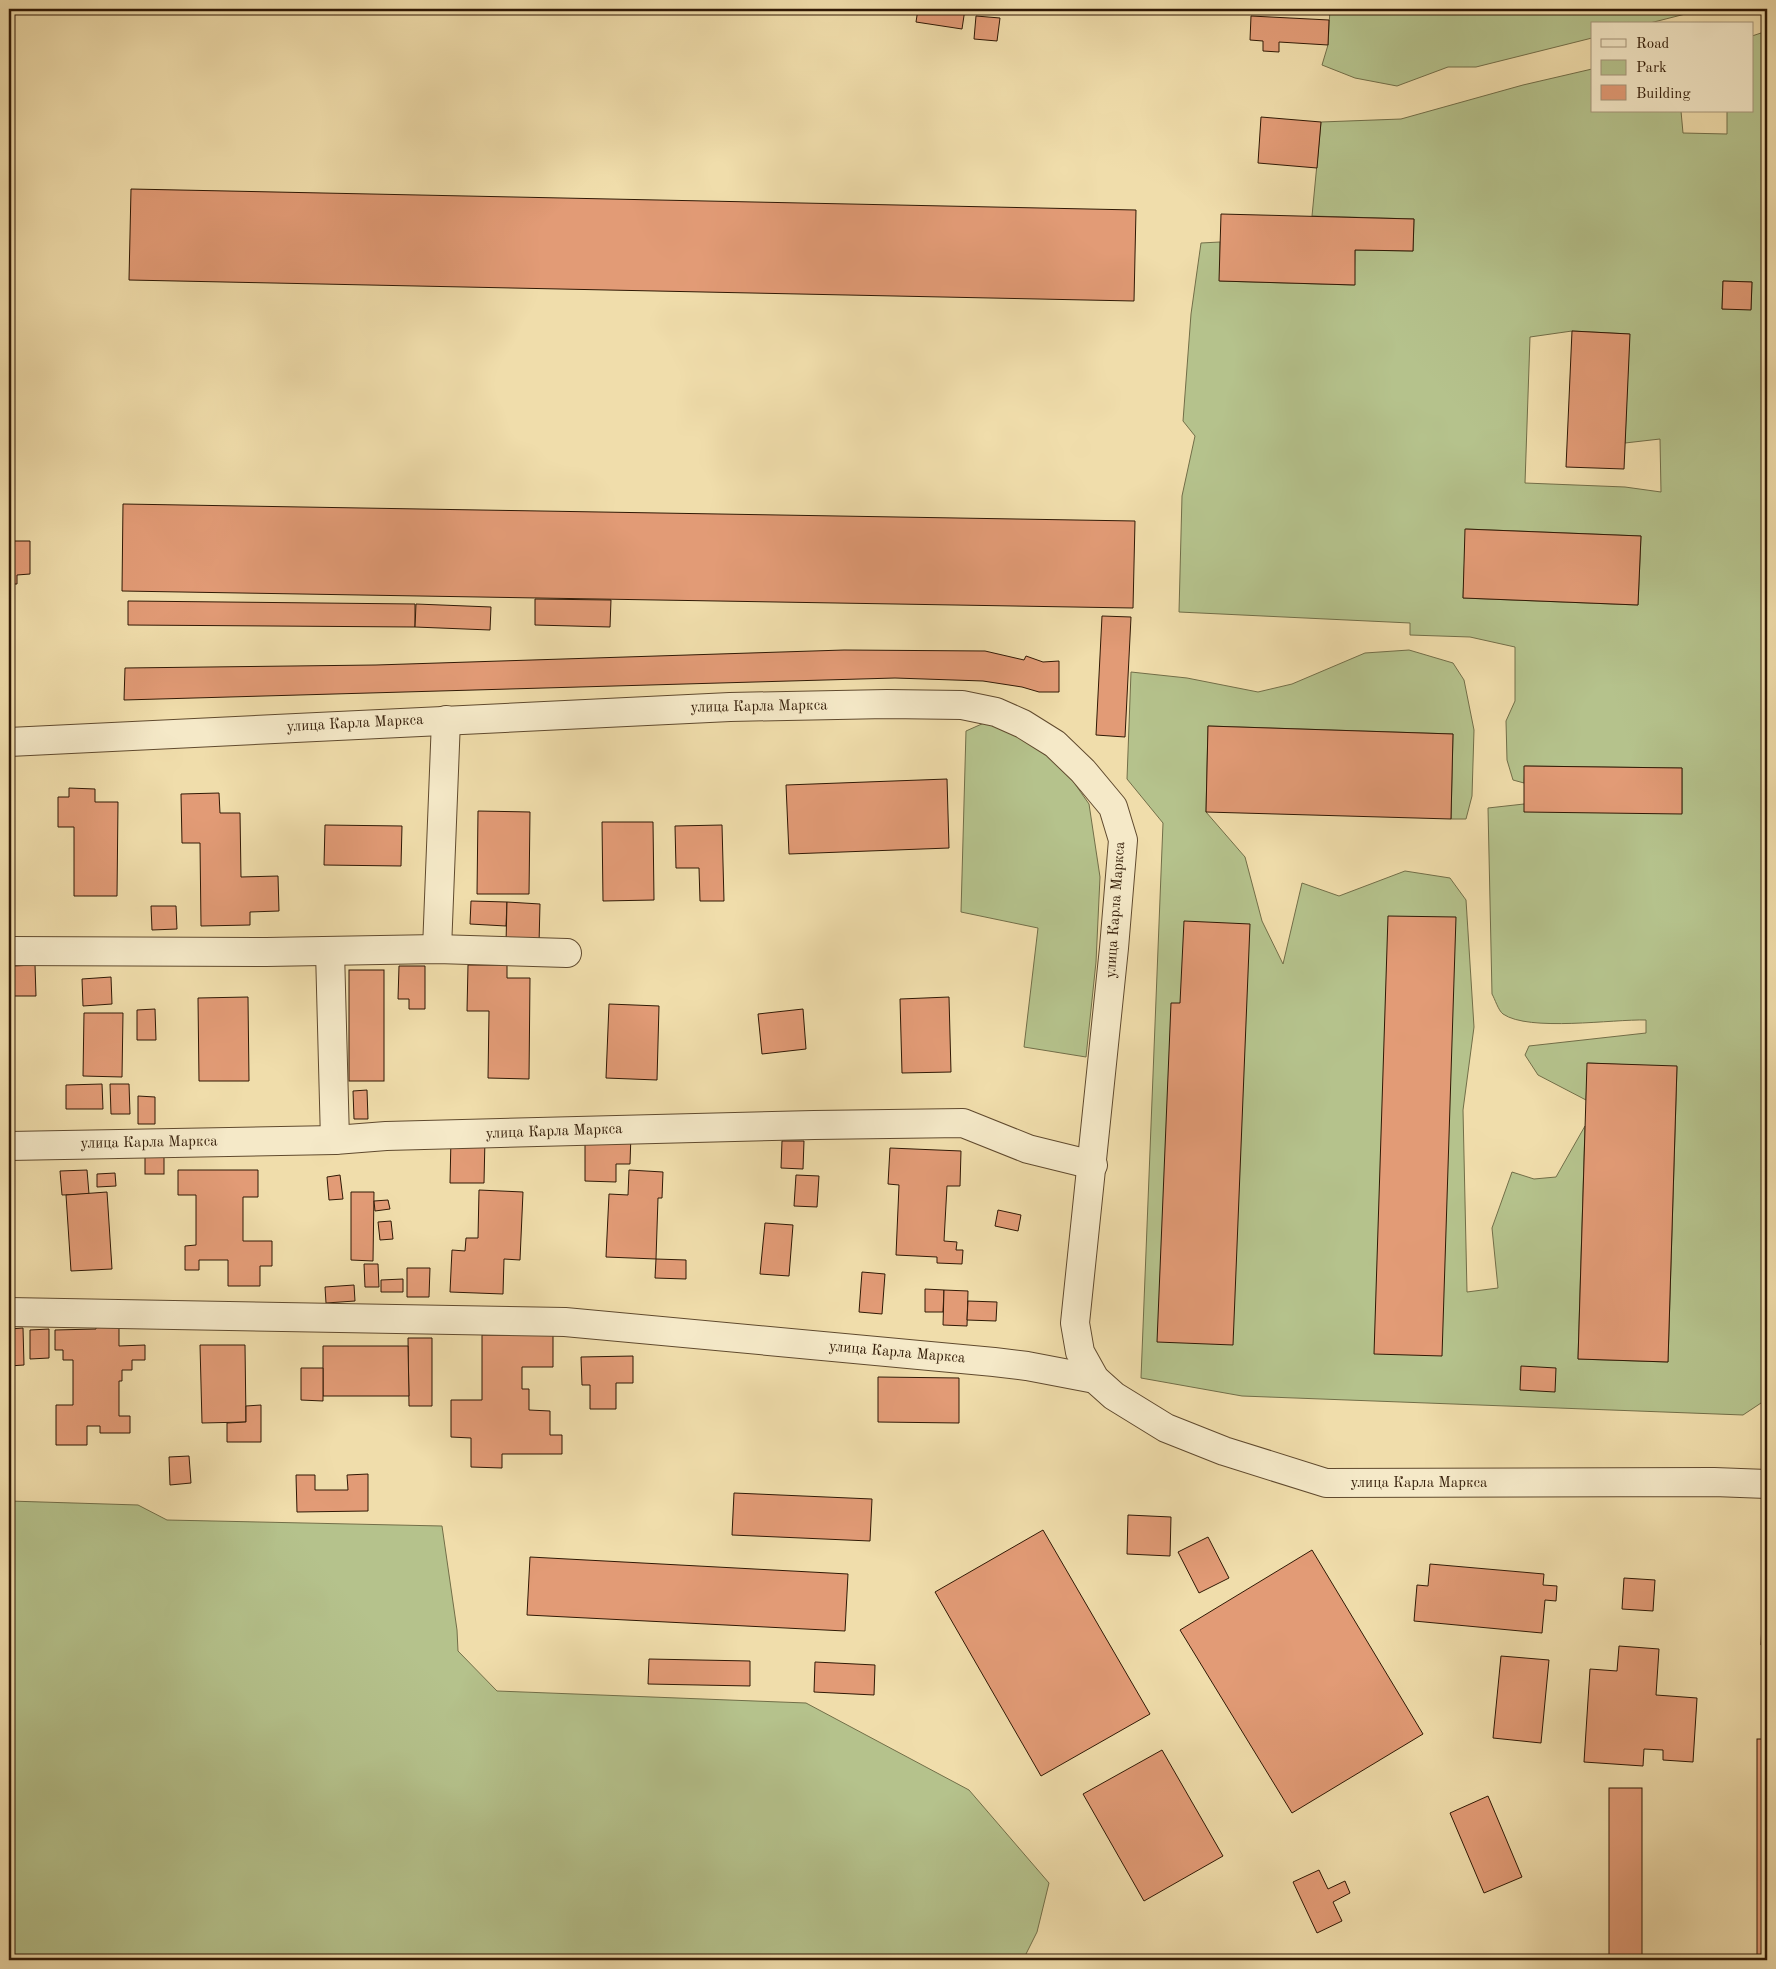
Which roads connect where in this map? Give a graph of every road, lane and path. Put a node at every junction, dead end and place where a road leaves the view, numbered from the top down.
1 (446, 720) junction
2 (9, 742) edge
3 (437, 949) junction
4 (9, 951) edge
5 (330, 951) junction
6 (566, 953) dead end
7 (336, 1140) junction
8 (9, 1146) edge
9 (1093, 1165) junction
10 (9, 1312) edge
11 (1095, 1379) junction
12 (1767, 1484) edge

1 - 2 street, улица Карла Маркса
1 - 3 street
1 - 9 street, улица Карла Маркса
3 - 5 street
3 - 6 street
4 - 5 street
5 - 7 street
7 - 8 street, улица Карла Маркса
7 - 9 street, улица Карла Маркса
9 - 11 street, улица Карла Маркса
10 - 11 street, улица Карла Маркса
11 - 12 street, улица Карла Маркса

